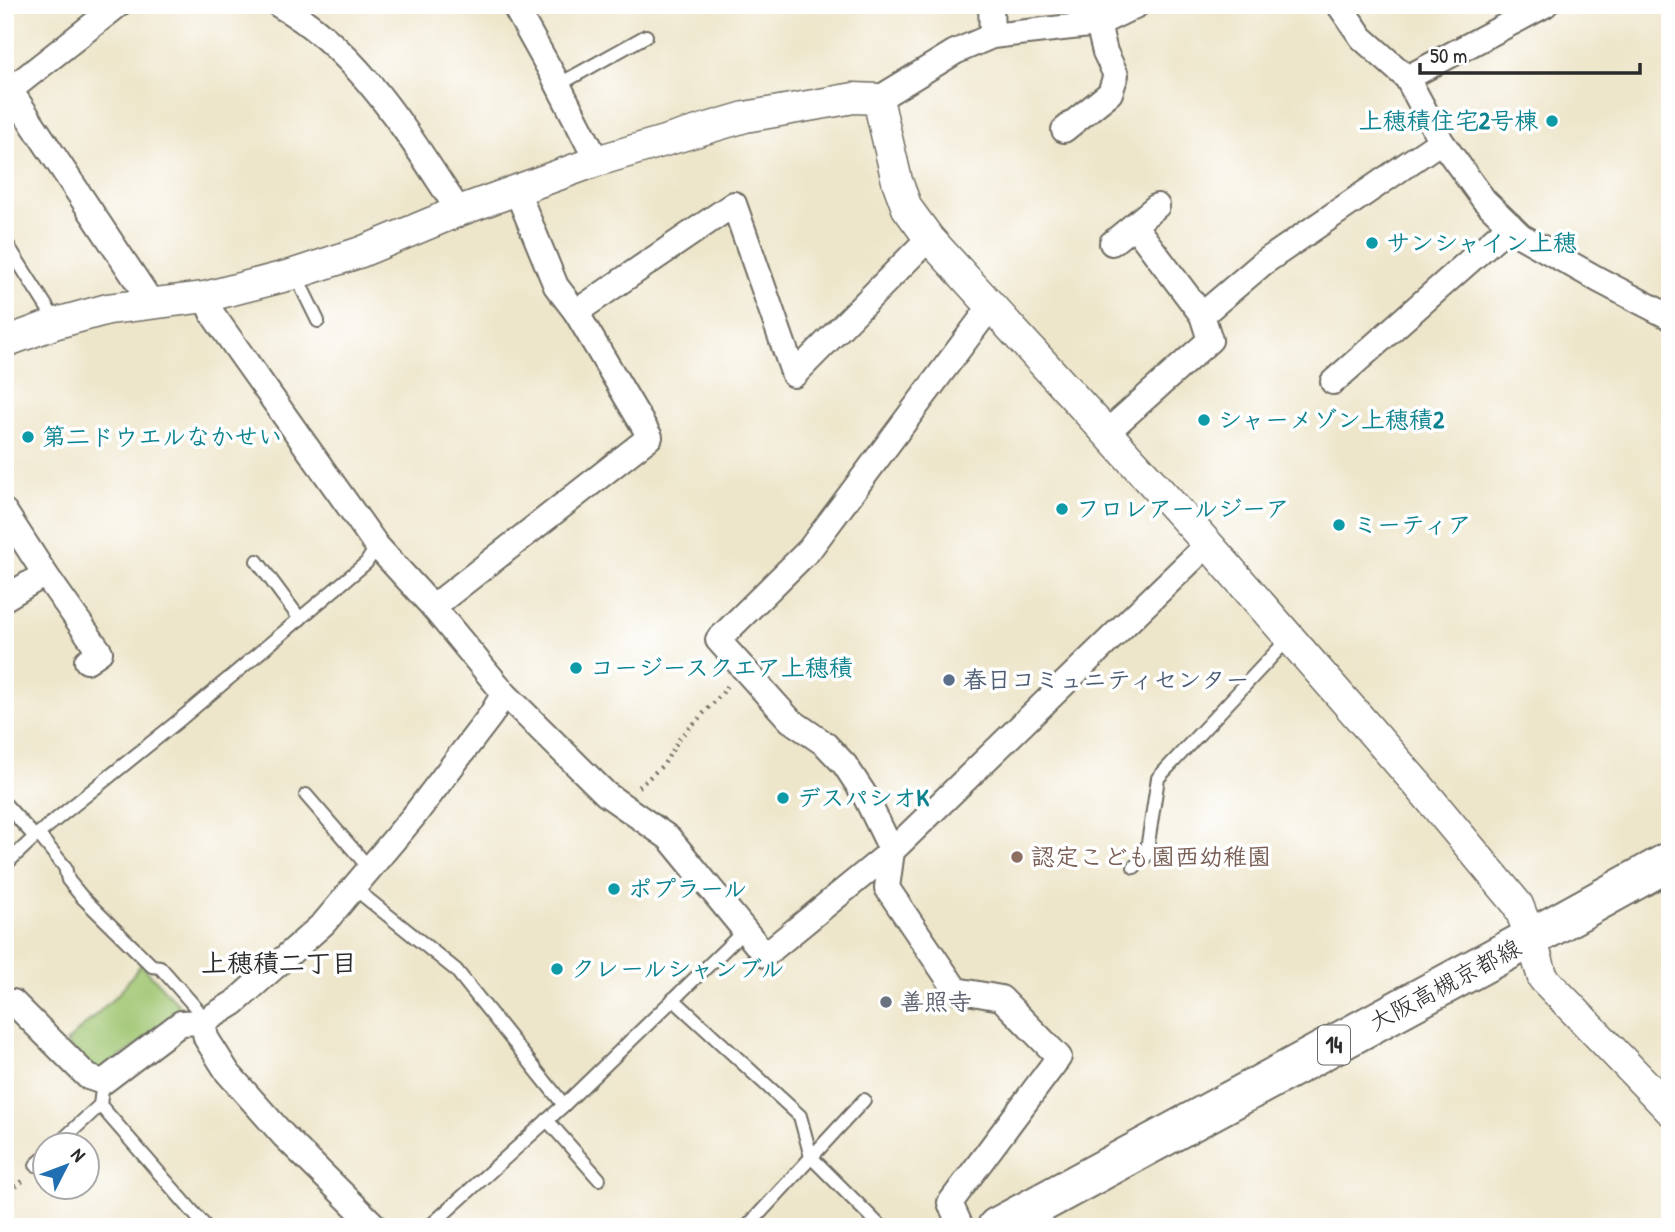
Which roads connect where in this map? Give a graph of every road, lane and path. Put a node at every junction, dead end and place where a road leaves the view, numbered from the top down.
1 (118, 5) edge
2 (279, 5) edge
3 (514, 5) edge
4 (991, 5) edge
5 (1138, 5) edge
6 (1339, 5) edge
7 (1545, 5) edge
8 (1098, 24) junction
9 (646, 36) dead end
10 (992, 36) junction
11 (1408, 78) junction
12 (558, 85) junction
13 (8, 88) edge
14 (878, 99) junction
15 (1064, 130) dead end
16 (1441, 141) junction
17 (597, 161) junction
18 (516, 189) junction
19 (1157, 206) dead end
20 (460, 211) junction
21 (1134, 225) junction
22 (1510, 225) junction
23 (929, 238) junction
24 (5, 241) edge
25 (1112, 243) dead end
26 (294, 274) junction
27 (205, 297) junction
28 (152, 302) junction
29 (991, 306) junction
30 (576, 312) junction
31 (1202, 315) junction
32 (1670, 317) edge
33 (318, 321) dead end
34 (57, 323) junction
35 (5, 342) edge
36 (1333, 382) dead end
37 (1107, 432) junction
38 (5, 512) edge
39 (1208, 544) junction
40 (377, 546) junction
41 (257, 561) dead end
42 (45, 574) junction
43 (5, 598) edge
44 (433, 607) junction
45 (300, 619) junction
46 (1289, 638) junction
47 (88, 661) dead end
48 (739, 664) junction
49 (504, 693) junction
50 (306, 795) dead end
51 (5, 804) edge
52 (621, 804) junction
53 (36, 836) junction
54 (892, 851) junction
55 (1670, 861) edge
56 (5, 865) edge
57 (1134, 867) dead end
58 (370, 869) junction
59 (354, 888) junction
60 (745, 930) junction
61 (1531, 939) junction
62 (673, 999) junction
63 (5, 1002) edge
64 (203, 1022) junction
65 (102, 1093) junction
66 (864, 1100) dead end
67 (564, 1105) junction
68 (1670, 1110) edge
69 (547, 1120) junction
70 (70, 1130) edge
71 (811, 1157) junction
72 (599, 1179) dead end
73 (206, 1227) edge
74 (376, 1227) edge
75 (429, 1227) edge
76 (747, 1227) edge
77 (881, 1227) edge
78 (961, 1227) edge
79 (997, 1227) edge

1 - 13 street
2 - 20 street
3 - 12 street
4 - 10 street
5 - 8 street
6 - 11 street
7 - 11 street
8 - 10 street
8 - 15 street
9 - 12 lane
10 - 14 street
11 - 16 street
12 - 17 street
13 - 28 street
14 - 17 street
14 - 23 street
16 - 22 street
16 - 31 street
17 - 18 street
18 - 20 street
18 - 30 street
19 - 21 street
20 - 26 street
21 - 25 street
21 - 31 street
22 - 32 street
22 - 36 street
23 - 29 street
23 - 30 street
24 - 34 lane
26 - 27 street
26 - 33 lane
27 - 28 street
27 - 40 street
28 - 34 street
29 - 37 street
29 - 48 street
30 - 44 street
31 - 37 street
34 - 35 street
37 - 39 street
38 - 42 street
39 - 46 street
39 - 54 street
40 - 44 street
40 - 45 lane
41 - 45 lane
42 - 43 street
42 - 47 street
44 - 49 street
45 - 53 lane
46 - 57 lane
46 - 61 street
48 - 52 path
48 - 54 street
49 - 52 street
49 - 58 street
50 - 58 lane
51 - 53 lane
52 - 60 street
53 - 56 lane
53 - 64 lane
54 - 60 street
54 - 78 street
55 - 61 main road, 大阪高槻京都線 / 14
58 - 59 street
59 - 64 street
59 - 67 lane
60 - 62 lane
61 - 68 street
61 - 79 main road, 大阪高槻京都線 / 14
62 - 67 lane
62 - 71 lane
63 - 65 street
64 - 65 street
64 - 74 street
65 - 70 lane
65 - 73 lane
66 - 71 lane
67 - 69 lane
69 - 72 lane
69 - 75 lane
71 - 76 lane
71 - 77 lane

